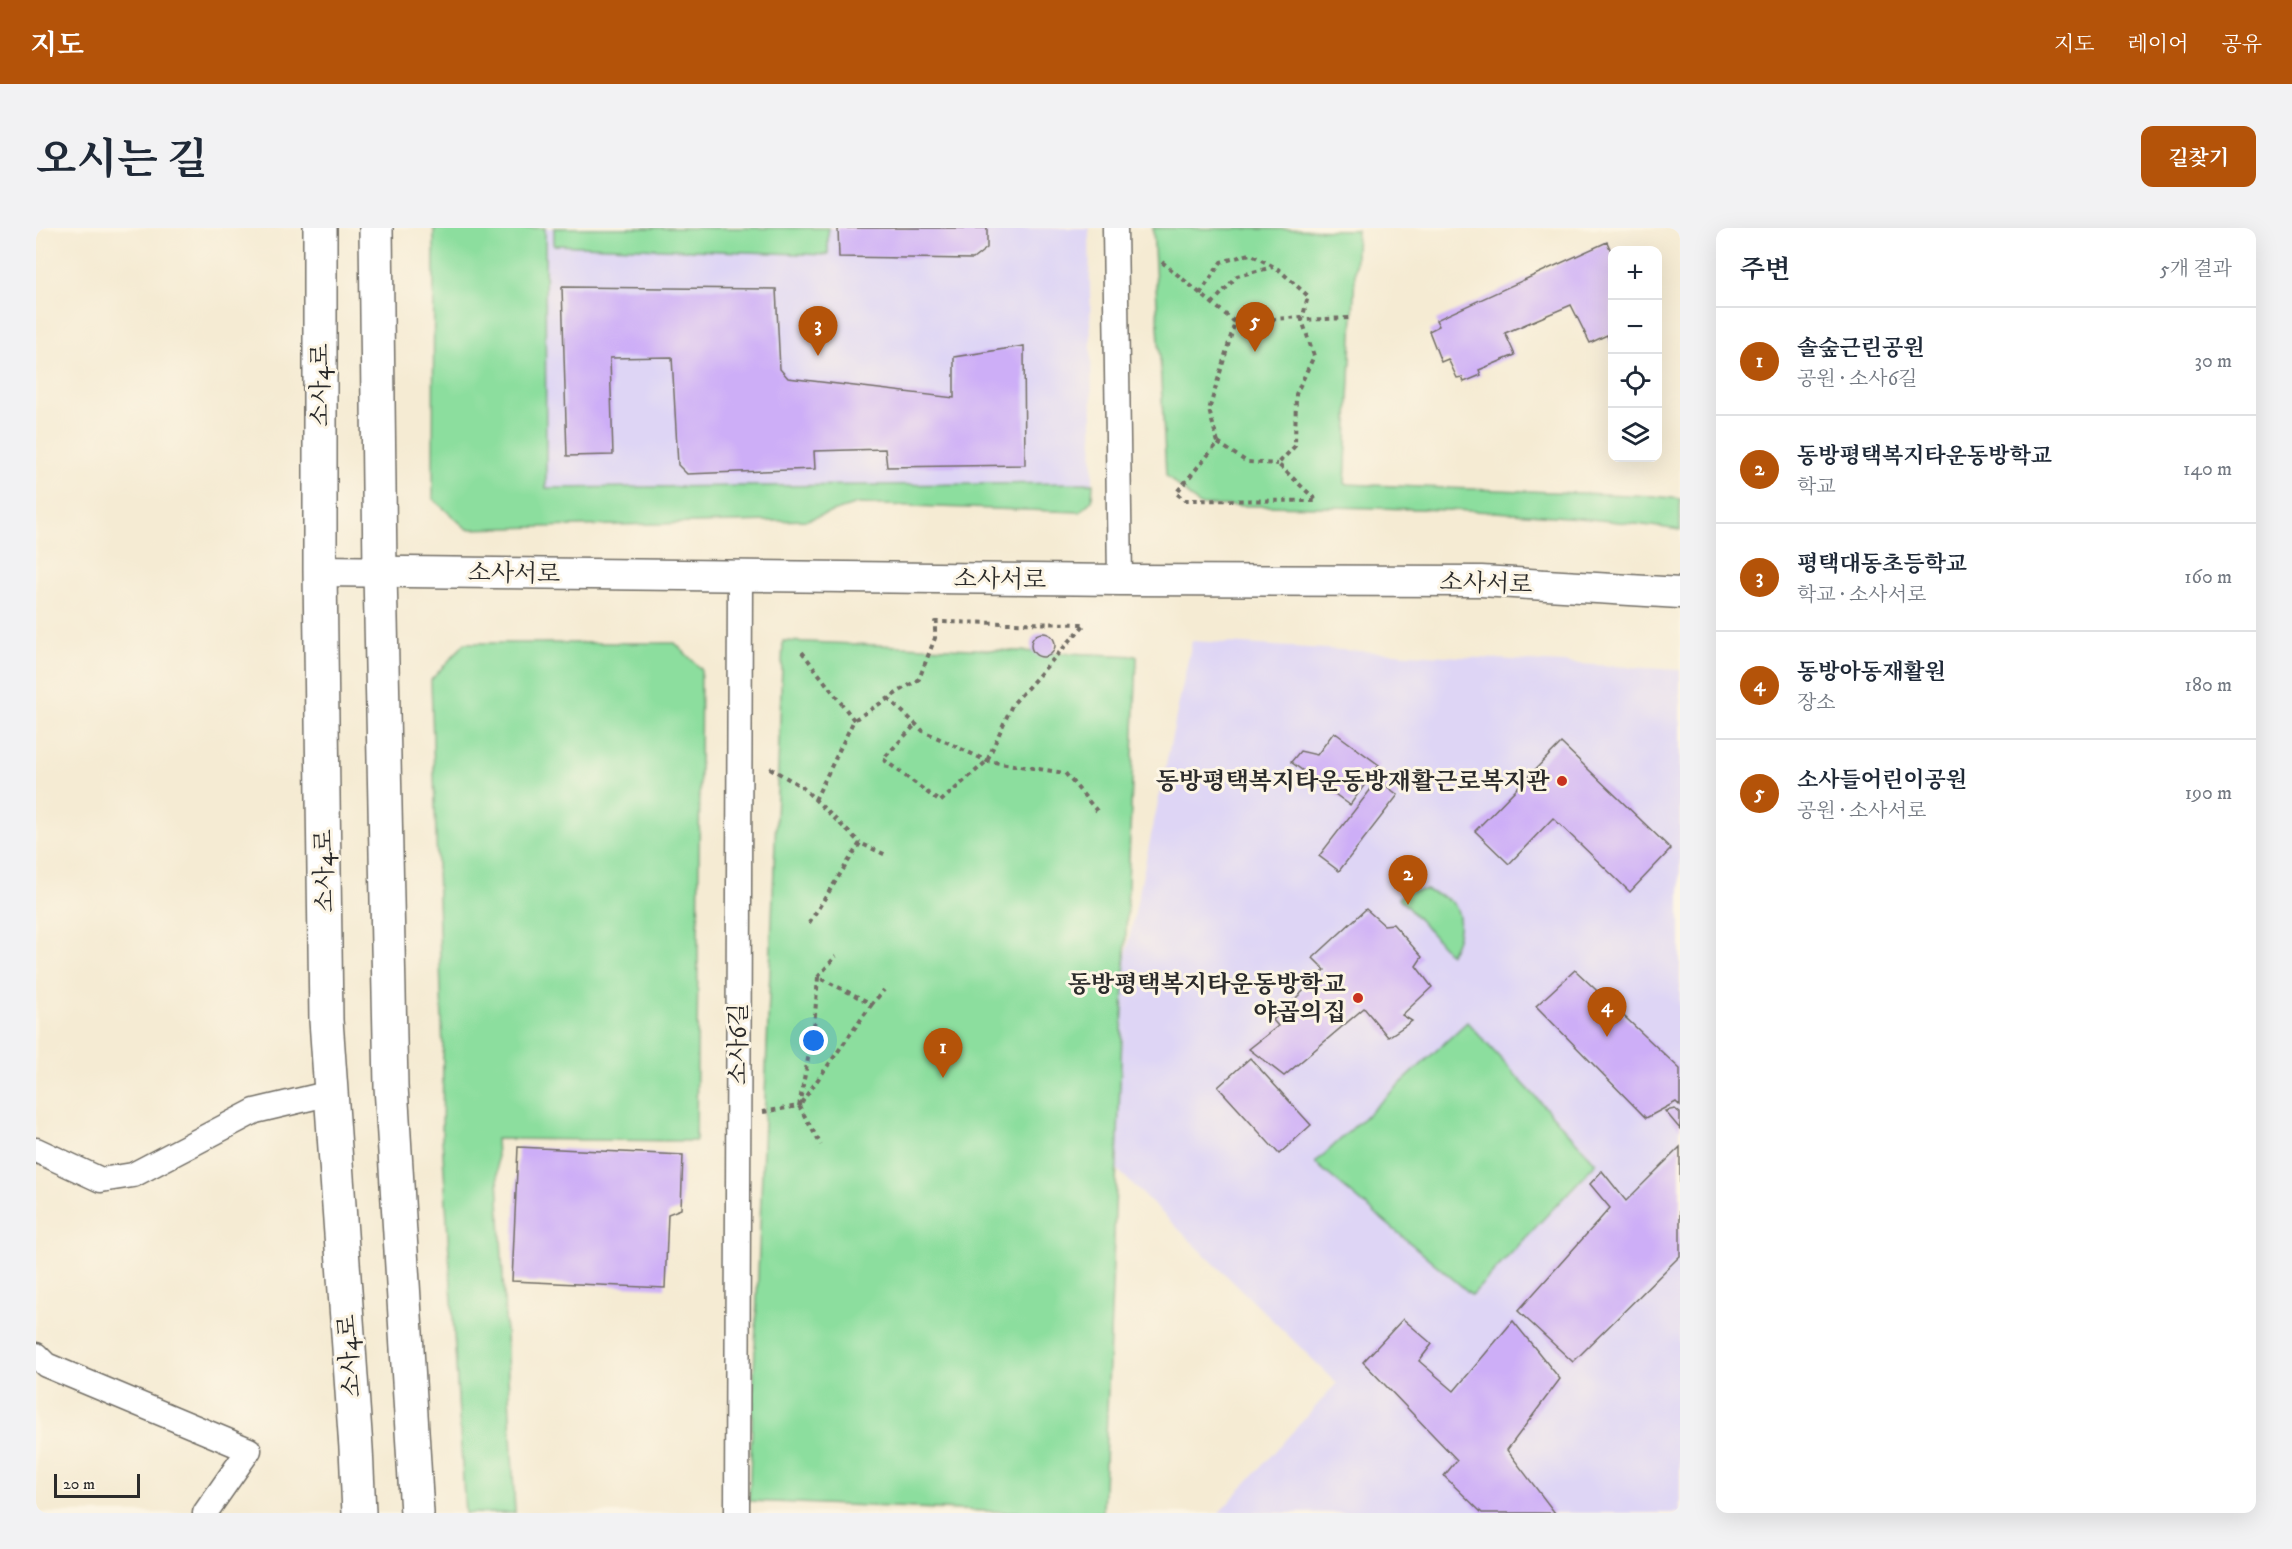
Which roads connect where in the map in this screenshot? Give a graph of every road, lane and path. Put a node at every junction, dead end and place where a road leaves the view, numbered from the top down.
1 (321, 228) edge
2 (376, 228) edge
3 (1115, 228) edge
4 (1162, 262) dead end
5 (1274, 267) junction
6 (1200, 294) junction
7 (1212, 304) junction
8 (1349, 318) dead end
9 (1302, 321) junction
10 (1235, 322) junction
11 (1218, 443) junction
12 (1278, 464) junction
13 (320, 571) junction
14 (380, 572) junction
15 (740, 576) junction
16 (1120, 580) junction
17 (1680, 593) edge
18 (802, 652) dead end
19 (888, 698) junction
20 (854, 720) junction
21 (916, 724) junction
22 (987, 761) junction
23 (770, 768) dead end
24 (815, 800) junction
25 (1098, 811) dead end
26 (860, 843) junction
27 (886, 855) dead end
28 (809, 923) dead end
29 (836, 956) dead end
30 (818, 977) junction
31 (884, 990) dead end
32 (872, 1004) junction
33 (331, 1094) junction
34 (799, 1106) junction
35 (760, 1112) dead end
36 (821, 1145) dead end
37 (36, 1150) edge
38 (36, 1355) edge
39 (205, 1513) edge
40 (359, 1513) edge
41 (417, 1513) edge
42 (737, 1513) edge

1 - 13 main road, 소사4로
2 - 14 main road
3 - 16 street
4 - 6 path
5 - 6 path
5 - 7 path
5 - 9 path
6 - 7 path
7 - 10 path
8 - 9 path
9 - 10 path
9 - 12 path
10 - 11 path
11 - 12 path
11 - 12 path
13 - 14 street, 소사서로
13 - 33 main road, 소사4로
14 - 15 street, 소사서로
14 - 41 main road
15 - 16 street, 소사서로
15 - 42 street, 소사6길
16 - 17 street, 소사서로
18 - 20 path
19 - 20 path
19 - 21 path
19 - 22 path
20 - 24 path
21 - 22 path
21 - 22 path
22 - 25 path
23 - 24 path
24 - 26 path
26 - 27 path
26 - 28 path
29 - 30 path
30 - 32 path
30 - 34 path
31 - 32 path
32 - 34 path
33 - 37 street
33 - 40 main road, 소사4로
34 - 35 path
34 - 36 path
38 - 39 street

